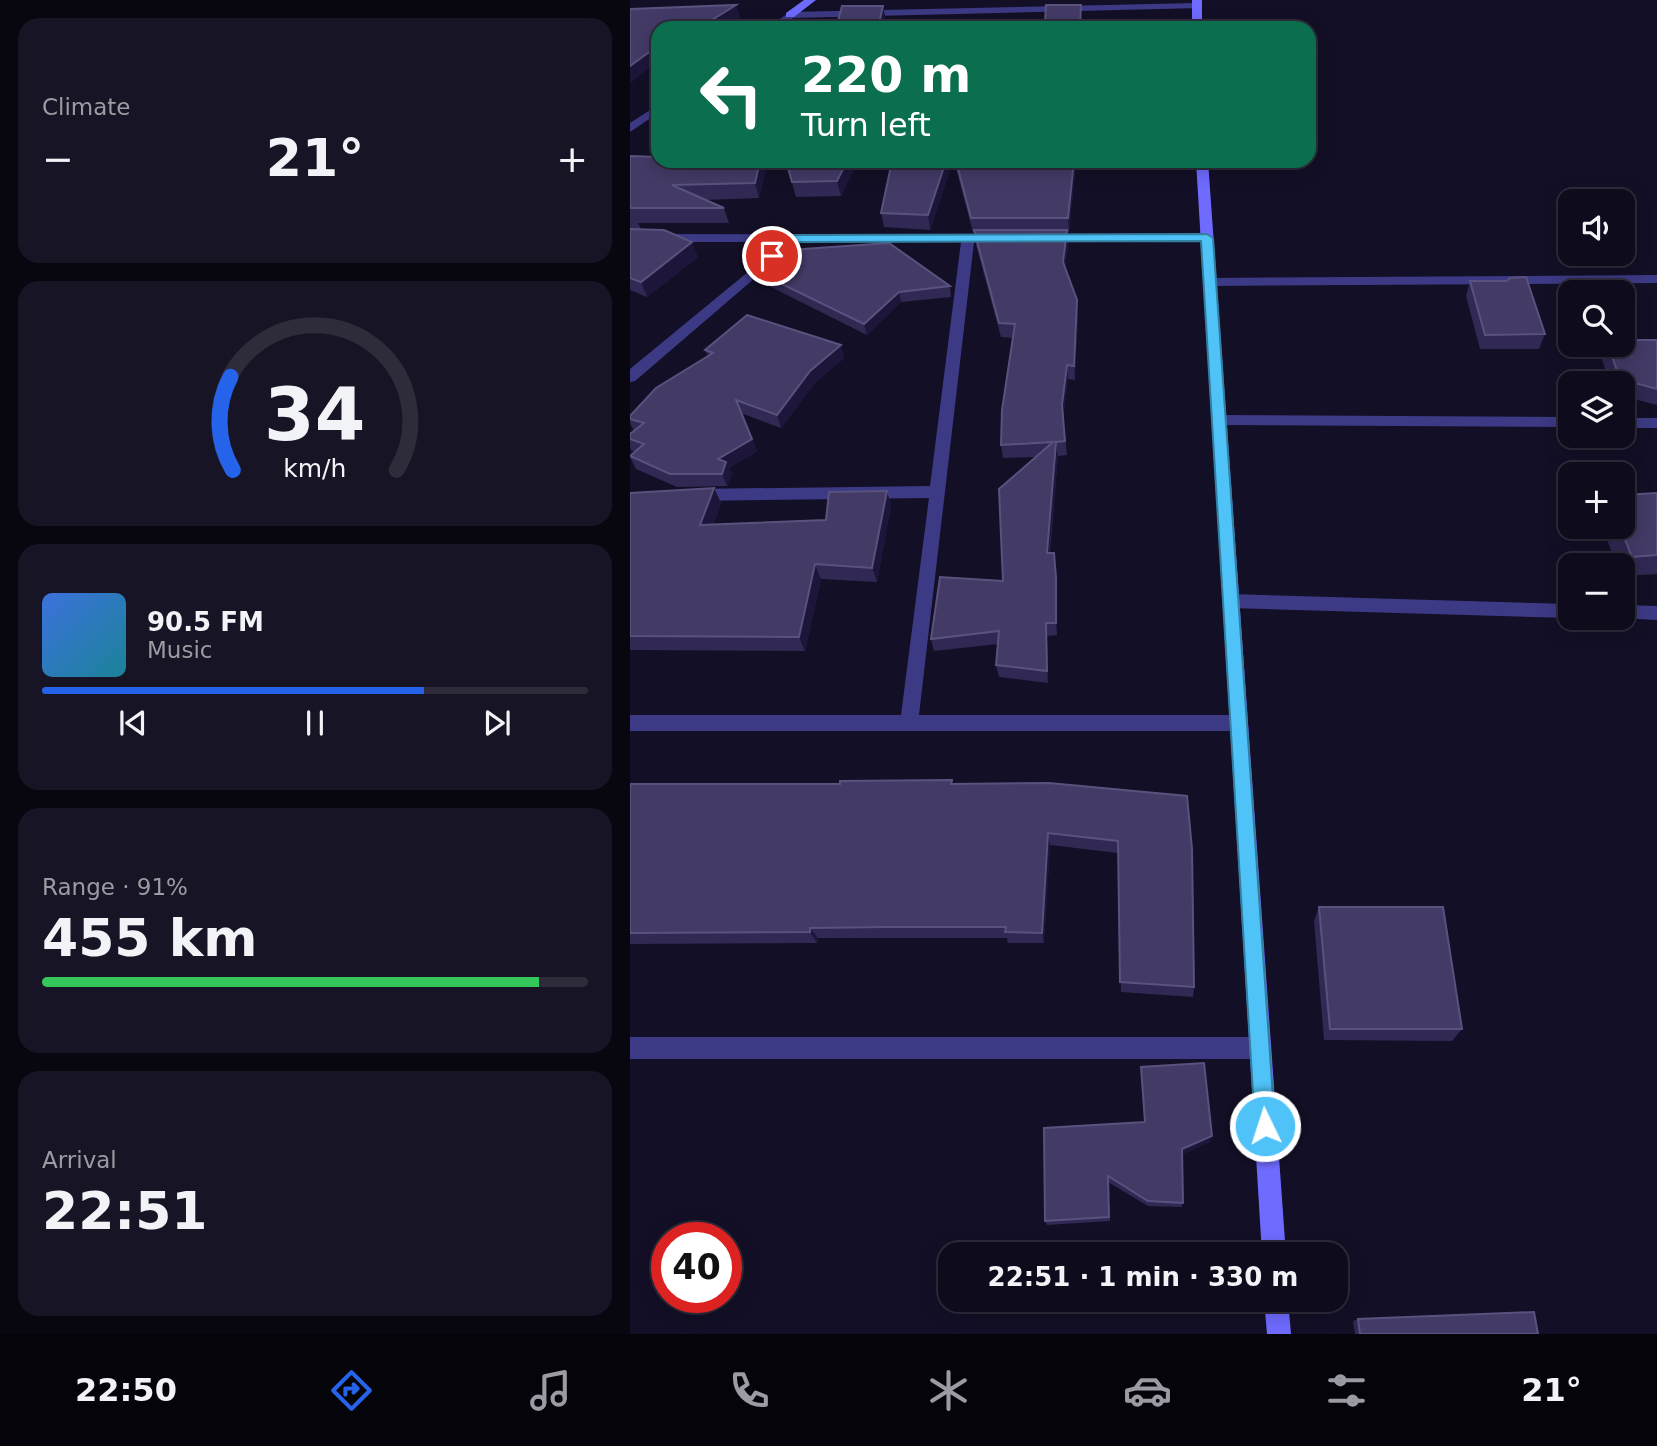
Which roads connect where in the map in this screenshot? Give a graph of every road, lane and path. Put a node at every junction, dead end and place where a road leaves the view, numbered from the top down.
1 (811, 0) edge
2 (1197, 3) edge
3 (790, 15) junction
4 (782, 21) edge
5 (1197, 21) edge
6 (651, 115) edge
7 (630, 128) edge
8 (1202, 168) edge
9 (630, 238) edge
10 (968, 238) junction
11 (1008, 238) edge
12 (1034, 238) edge
13 (1207, 238) junction
14 (793, 239) junction
15 (1657, 279) edge
16 (1210, 282) junction
17 (630, 377) edge
18 (1219, 421) junction
19 (1558, 422) edge
20 (1635, 423) edge
21 (1657, 423) edge
22 (937, 492) junction
23 (672, 495) edge
24 (1231, 601) junction
25 (1558, 611) edge
26 (1635, 612) edge
27 (1657, 613) edge
28 (630, 723) edge
29 (909, 723) junction
30 (1239, 723) junction
31 (630, 1048) edge
32 (1260, 1048) junction
33 (1272, 1242) edge
34 (1277, 1312) edge
35 (1279, 1334) edge

1 - 3 street
2 - 3 street
2 - 5 street
3 - 4 street
6 - 7 street
8 - 13 street
9 - 14 street
10 - 11 street
10 - 14 street
10 - 22 street
12 - 13 street
13 - 16 street
14 - 17 street
15 - 16 street
16 - 18 street
18 - 19 street
18 - 24 street
20 - 21 street
22 - 23 street
22 - 29 street
24 - 25 street
24 - 30 street
26 - 27 street
28 - 29 street
29 - 30 street
30 - 32 street
31 - 32 street
32 - 33 street
34 - 35 street

